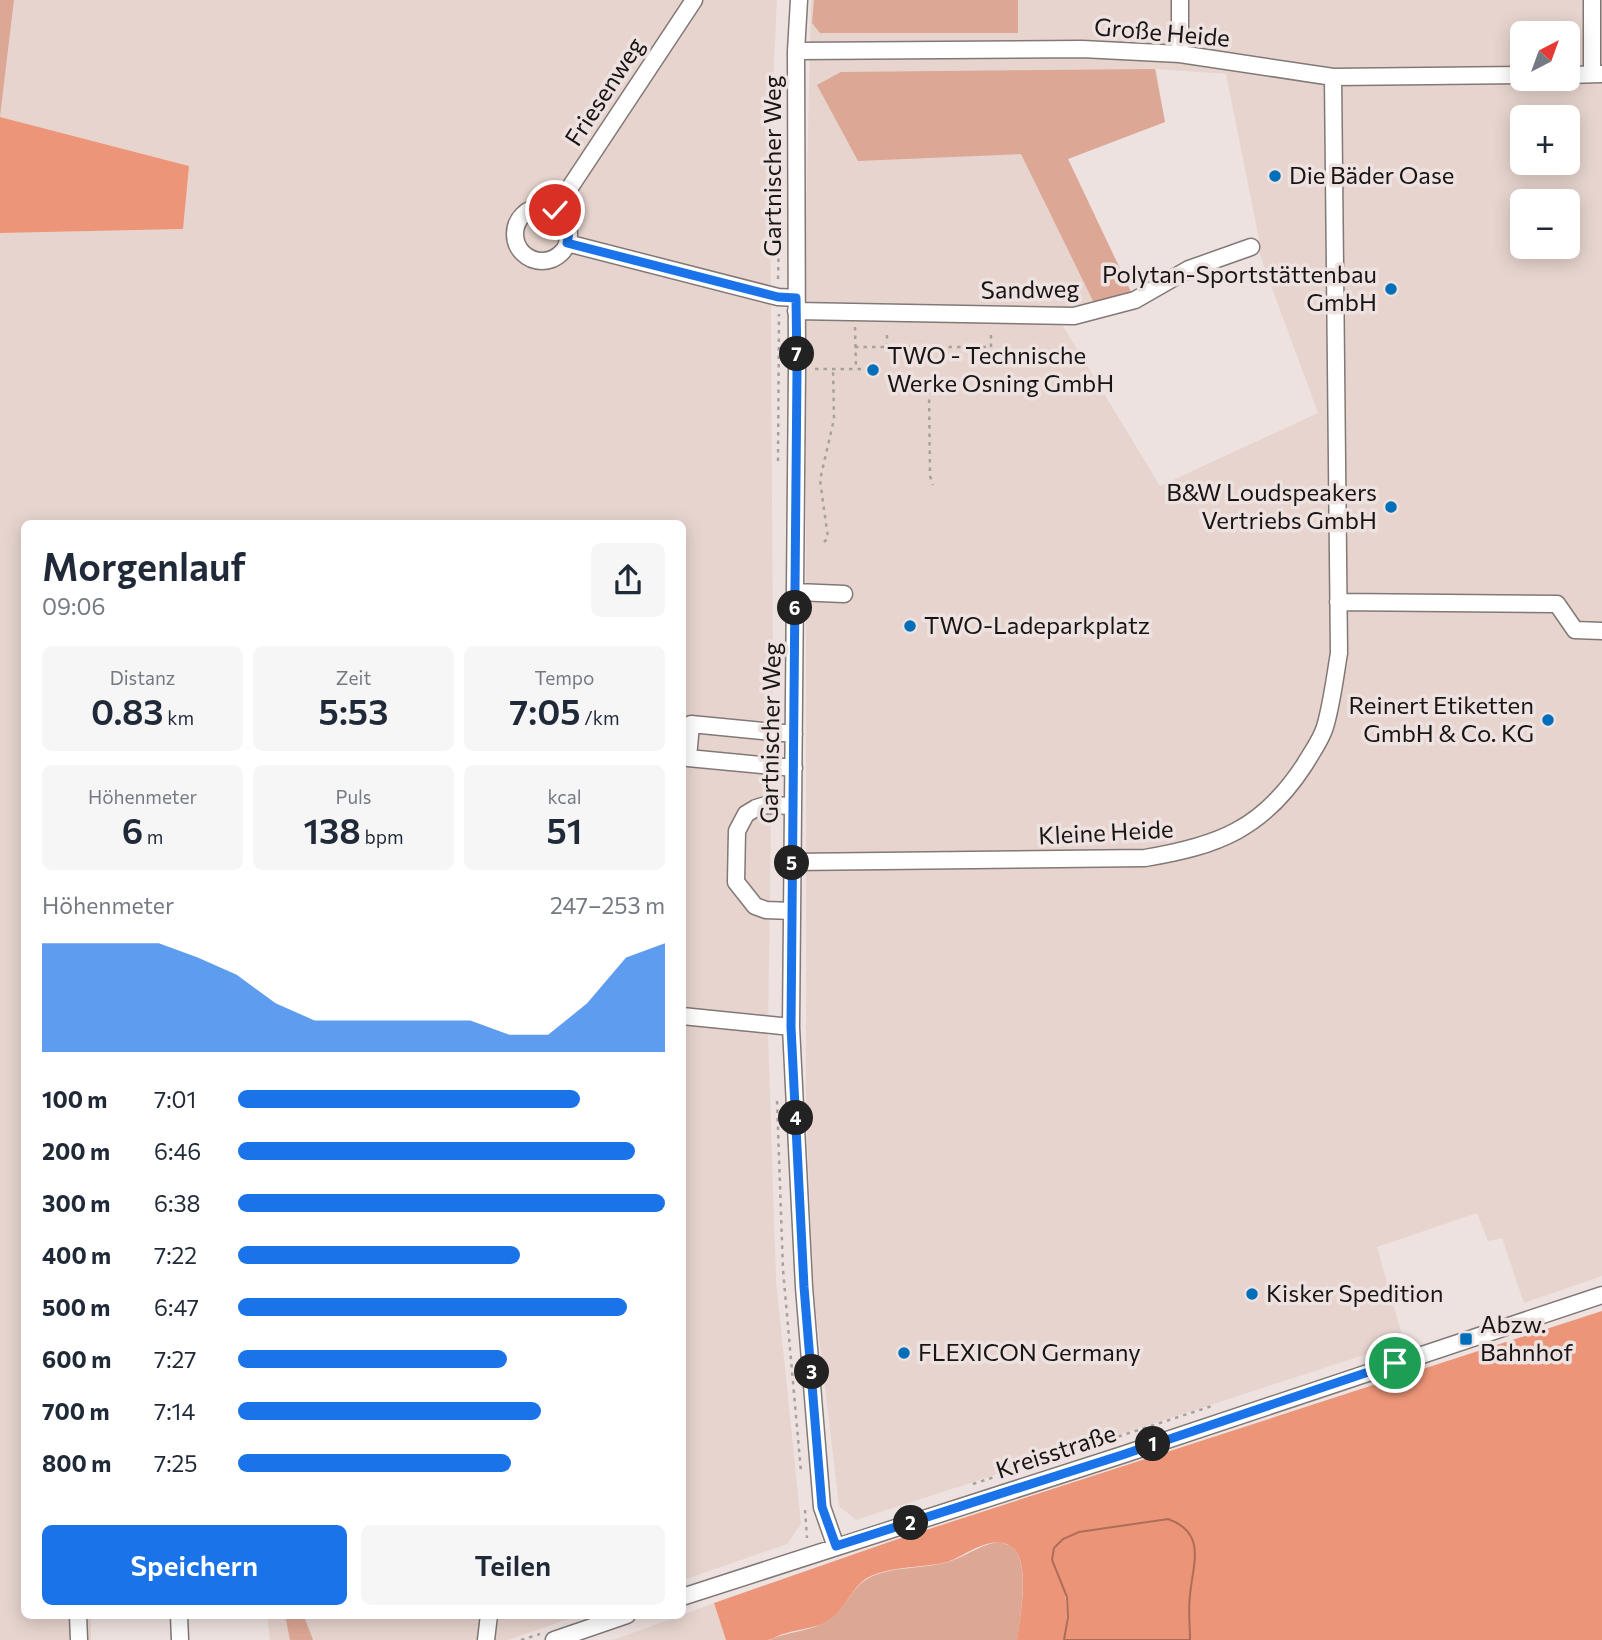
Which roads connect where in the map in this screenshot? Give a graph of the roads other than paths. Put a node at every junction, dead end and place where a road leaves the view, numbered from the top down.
1 (694, 0) edge
2 (799, 0) edge
3 (1180, 0) edge
4 (1592, 0) edge
5 (796, 51) junction
6 (1180, 54) junction
7 (1597, 74) edge
8 (1510, 75) edge
9 (1334, 76) junction
10 (555, 210) junction
11 (567, 243) junction
12 (1251, 247) dead end
13 (796, 304) junction
14 (796, 592) junction
15 (844, 594) dead end
16 (1338, 602) junction
17 (1602, 631) edge
18 (794, 734) junction
19 (794, 768) junction
20 (793, 806) junction
21 (792, 862) junction
22 (792, 911) junction
23 (686, 1016) edge
24 (791, 1027) junction
25 (1602, 1295) edge
26 (836, 1546) junction
27 (686, 1596) edge
28 (78, 1619) edge
29 (179, 1619) edge
30 (489, 1619) edge
31 (615, 1619) edge
32 (79, 1640) edge
33 (180, 1640) edge
34 (486, 1640) edge
35 (554, 1640) edge

1 - 10 street, Friesenweg
2 - 5 street, Gartnischer Weg
3 - 6 street
4 - 7 street
5 - 6 street, Große Heide
5 - 13 street, Gartnischer Weg
6 - 9 street, Große Heide
8 - 9 street, Große Heide
9 - 16 street, Kleine Heide
10 - 11 street
10 - 11 street
11 - 13 street
12 - 13 street, Sandweg
13 - 14 street, Gartnischer Weg
14 - 15 street
14 - 18 street, Gartnischer Weg
16 - 17 street
16 - 21 street, Kleine Heide
18 - 19 street, Gartnischer Weg
18 - 19 street
19 - 20 street, Gartnischer Weg
20 - 21 street, Gartnischer Weg
20 - 22 street
21 - 22 street, Gartnischer Weg
22 - 24 street, Gartnischer Weg
23 - 24 street
24 - 26 street, Gartnischer Weg
25 - 26 street, Kreisstraße
26 - 27 street, Kreisstraße
28 - 32 street
29 - 33 street
30 - 34 street
31 - 35 street

